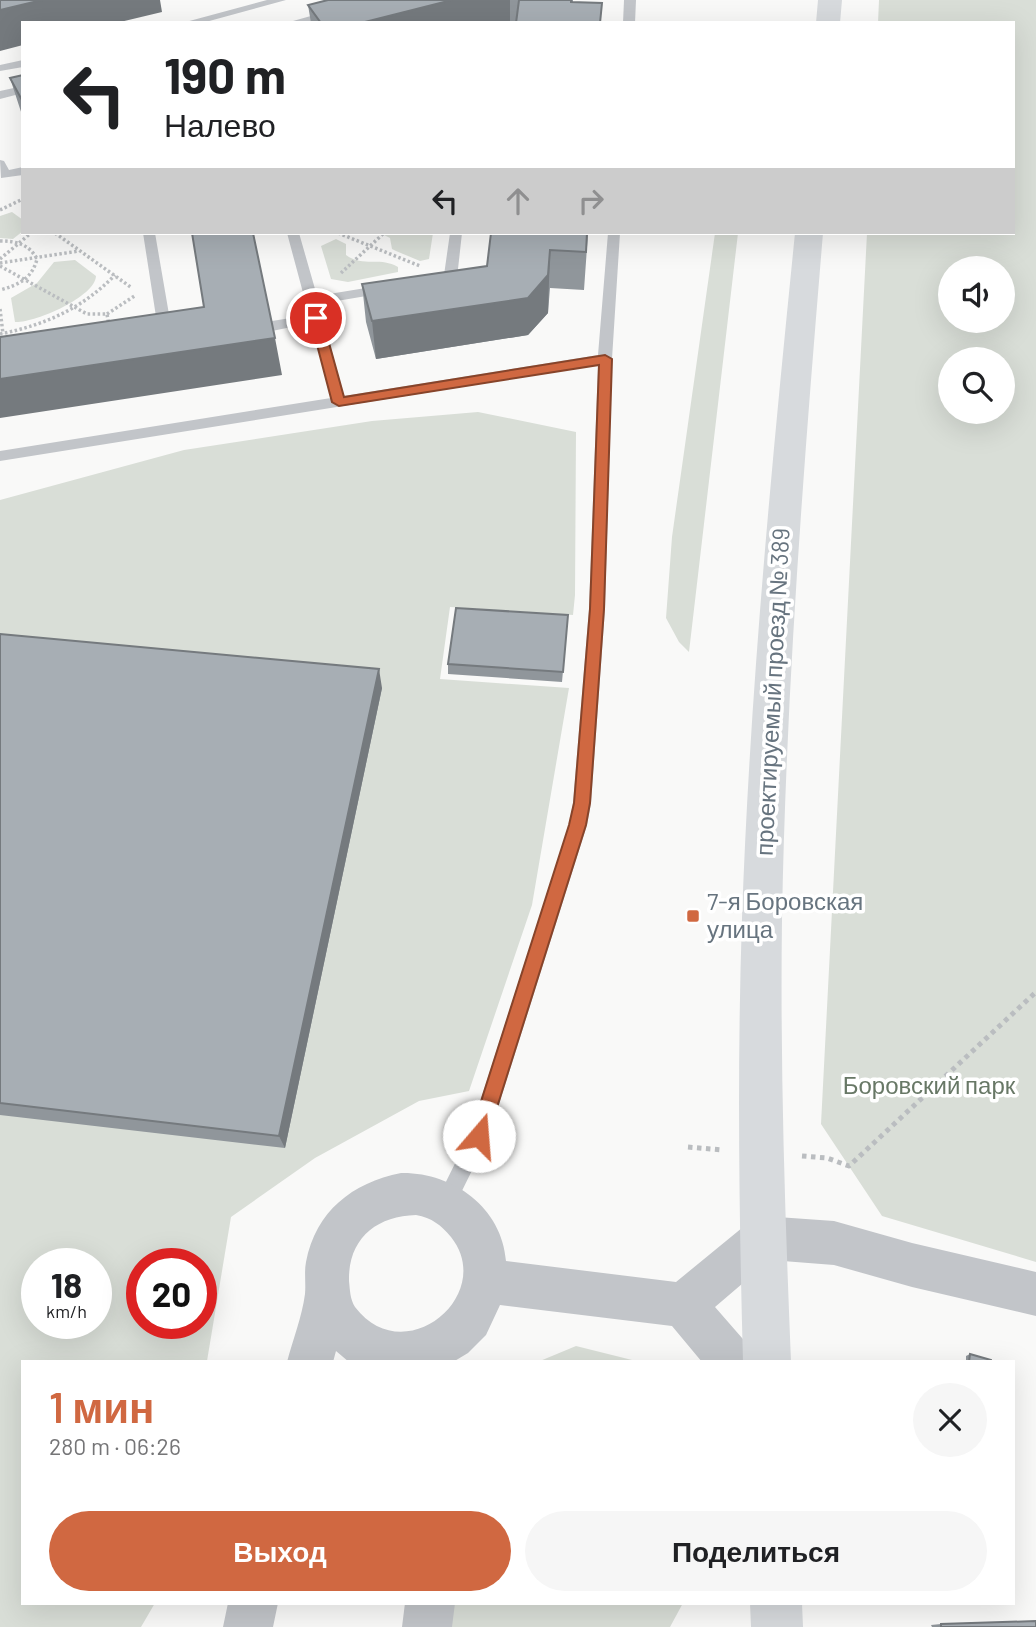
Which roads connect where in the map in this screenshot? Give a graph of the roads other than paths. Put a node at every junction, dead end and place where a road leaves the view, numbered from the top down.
1 (212, 0) edge
2 (280, 0) edge
3 (630, 0) edge
4 (830, 0) edge
5 (347, 9) edge
6 (221, 14) junction
7 (195, 21) edge
8 (296, 21) edge
9 (629, 21) edge
10 (828, 21) edge
11 (21, 63) edge
12 (0, 68) edge
13 (21, 90) edge
14 (0, 95) edge
15 (0, 164) edge
16 (21, 171) edge
17 (149, 235) edge
18 (294, 235) edge
19 (456, 235) edge
20 (614, 235) edge
21 (809, 235) edge
22 (425, 282) edge
23 (400, 286) edge
24 (312, 301) junction
25 (316, 318) junction
26 (164, 326) junction
27 (272, 326) edge
28 (109, 334) edge
29 (182, 335) edge
30 (605, 359) junction
31 (339, 402) junction
32 (0, 456) edge
33 (446, 1202) junction
34 (763, 1238) junction
35 (485, 1281) junction
36 (327, 1292) junction
37 (1036, 1294) edge
38 (683, 1305) junction
39 (426, 1357) edge
40 (310, 1360) edge
41 (731, 1360) edge
42 (766, 1360) edge
43 (252, 1605) edge
44 (430, 1605) edge
45 (776, 1605) edge
46 (247, 1627) edge
47 (427, 1627) edge
48 (777, 1627) edge

1 - 6 lane
2 - 6 lane
3 - 9 lane
4 - 10 main road
5 - 8 lane
6 - 7 lane
11 - 12 lane
13 - 14 lane
15 - 16 lane
17 - 26 lane
18 - 24 lane
19 - 22 lane
20 - 30 lane
21 - 34 main road, проектируемый проезд № 389
23 - 24 lane
24 - 25 lane
25 - 27 lane
25 - 31 lane
26 - 28 lane
26 - 29 lane
30 - 31 lane
30 - 33 lane
31 - 32 lane
33 - 35 street
33 - 36 street
34 - 37 street
34 - 38 street
34 - 42 main road, проектируемый проезд № 389
35 - 38 street
35 - 39 street
36 - 39 street
36 - 40 street
38 - 41 street
43 - 46 street
44 - 47 street
45 - 48 main road

